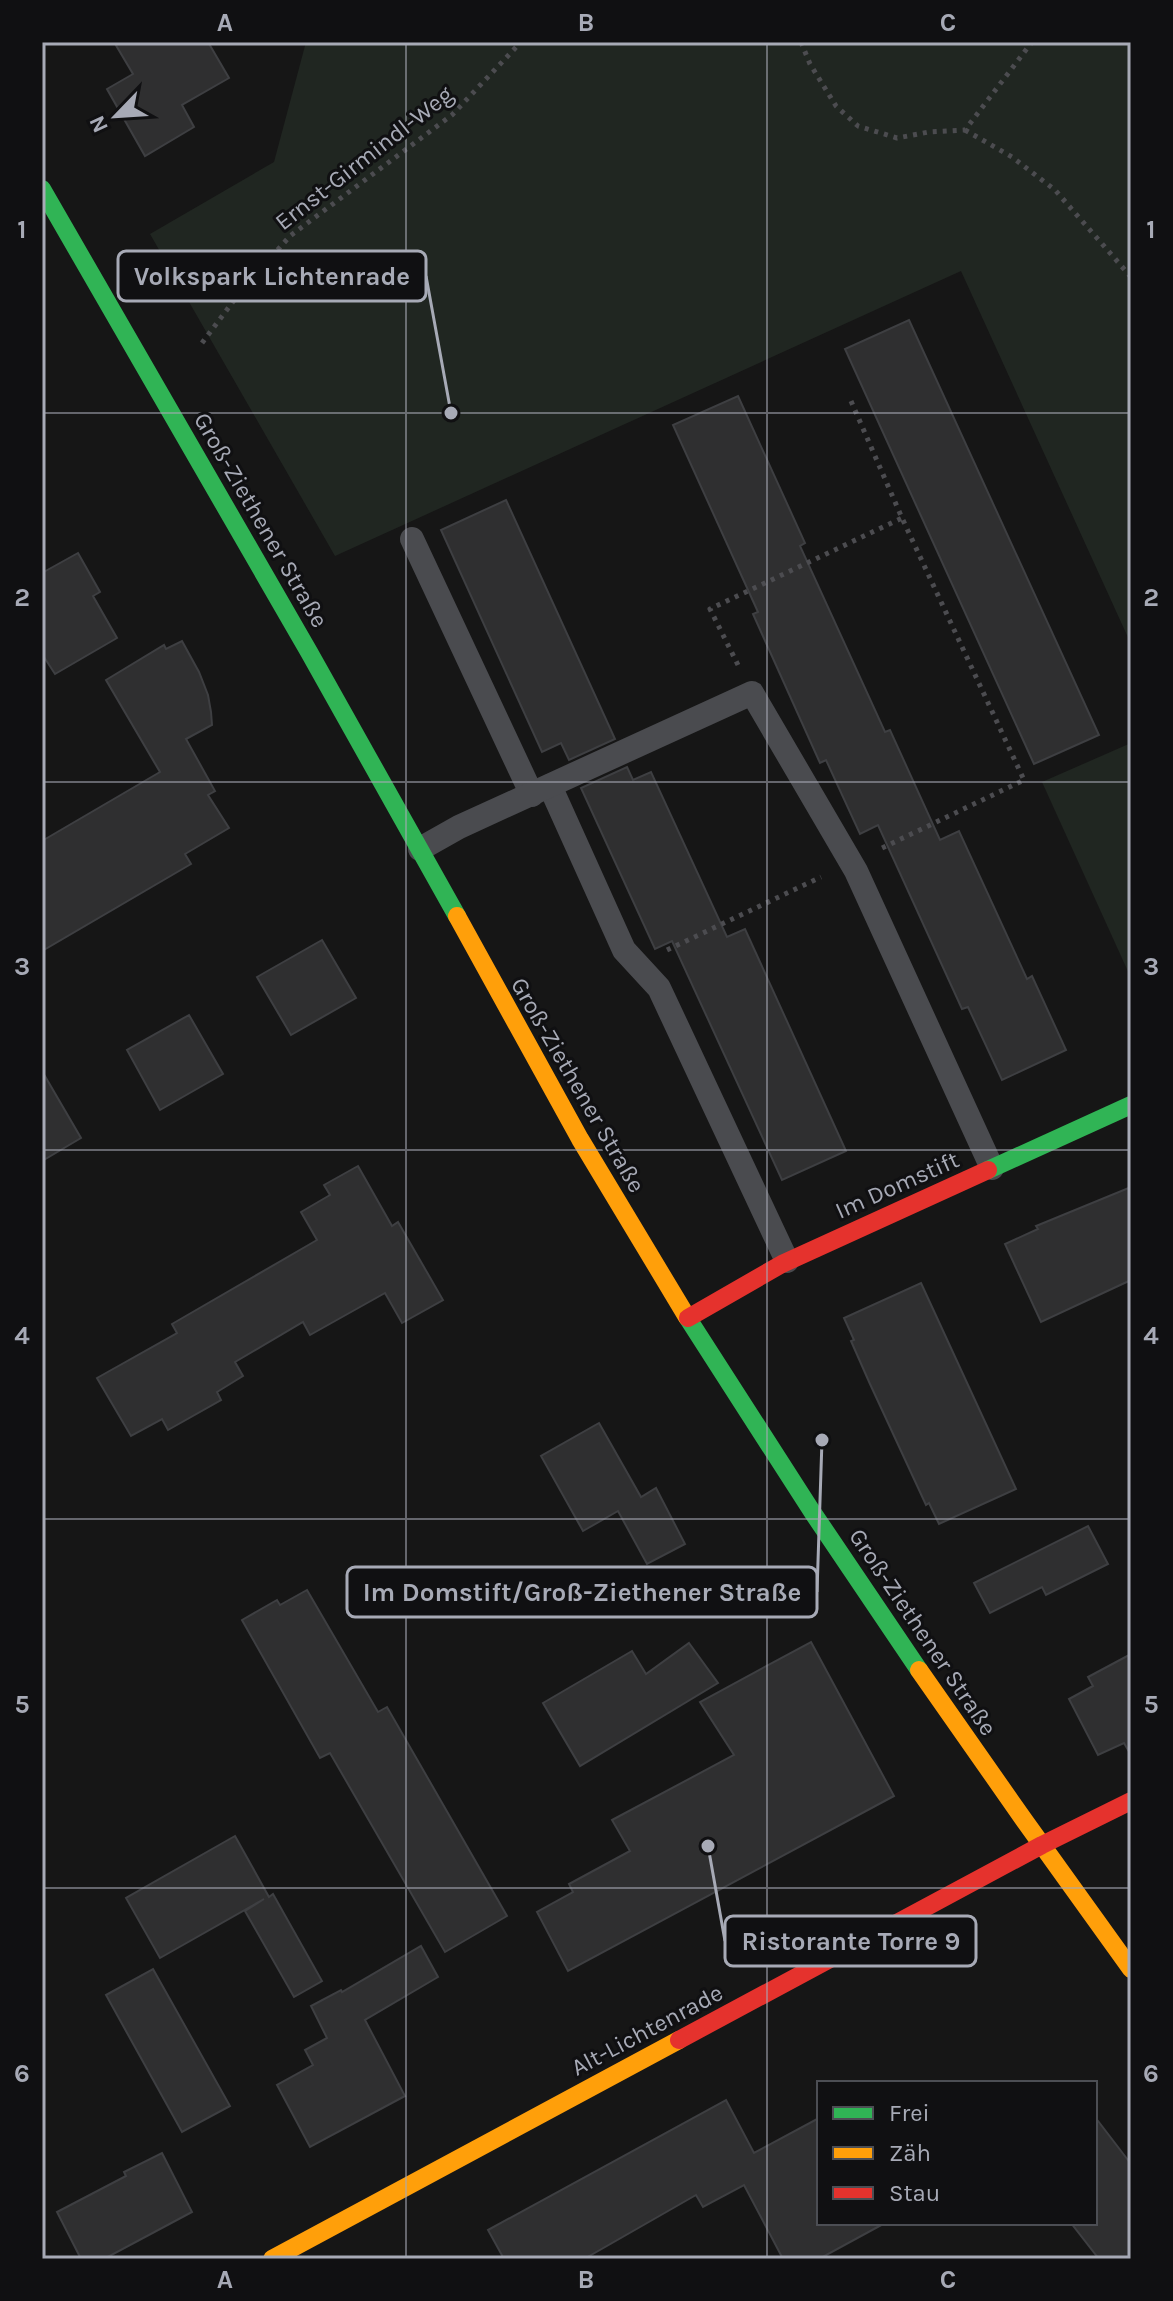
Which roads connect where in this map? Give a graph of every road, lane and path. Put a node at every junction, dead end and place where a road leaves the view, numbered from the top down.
1 (521, 42) edge
2 (801, 42) edge
3 (1032, 42) edge
4 (965, 130) junction
5 (42, 189) edge
6 (1131, 277) edge
7 (202, 343) dead end
8 (851, 401) dead end
9 (902, 518) junction
10 (412, 539) dead end
11 (752, 693) junction
12 (541, 790) junction
13 (420, 849) junction
14 (851, 863) junction
15 (637, 964) junction
16 (1131, 1105) edge
17 (992, 1168) junction
18 (787, 1261) junction
19 (688, 1318) junction
20 (1131, 1801) edge
21 (1042, 1845) junction
22 (1131, 1969) edge
23 (272, 2259) edge

1 - 7 path, Ernst-Girmindl-Weg
2 - 4 path
3 - 4 path
4 - 6 path
5 - 13 street, Groß-Ziethener Straße
8 - 9 path
9 - 11 path
9 - 14 path
10 - 12 lane
11 - 12 lane
11 - 14 lane
12 - 13 lane
12 - 15 lane
13 - 19 street, Groß-Ziethener Straße
14 - 15 path
14 - 17 lane
15 - 18 lane
16 - 17 street, Im Domstift
17 - 18 street, Im Domstift
18 - 19 street, Im Domstift
19 - 21 street, Groß-Ziethener Straße
20 - 21 street, Alt-Lichtenrade
21 - 22 street, Groß-Ziethener Straße
21 - 23 street, Alt-Lichtenrade

